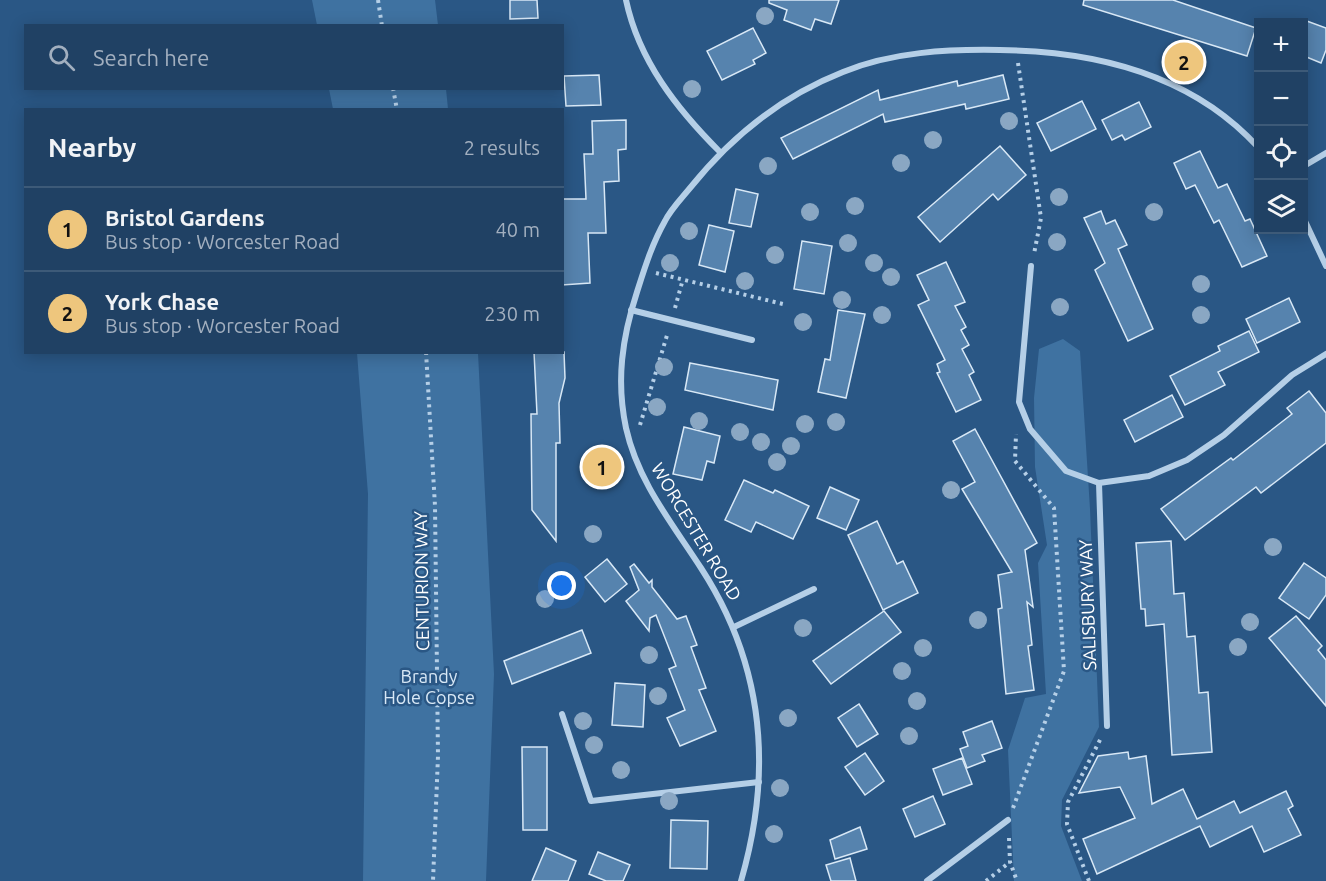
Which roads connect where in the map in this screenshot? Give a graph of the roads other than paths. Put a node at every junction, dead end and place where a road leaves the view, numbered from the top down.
1 (626, 0) edge
2 (1254, 143) edge
3 (720, 152) junction
4 (1326, 153) edge
5 (1308, 164) edge
6 (1308, 228) edge
7 (1031, 266) road end
8 (1326, 266) edge
9 (631, 310) junction
10 (752, 340) dead end
11 (1326, 354) edge
12 (1099, 483) junction
13 (814, 589) dead end
14 (734, 627) junction
15 (562, 714) dead end
16 (1107, 726) road end
17 (759, 782) junction
18 (1008, 820) road end
19 (741, 881) edge
20 (927, 881) edge

1 - 3 street
2 - 3 street, WORCESTER ROAD
3 - 9 street, WORCESTER ROAD
4 - 5 street
6 - 8 street
7 - 12 street
9 - 10 street
9 - 14 street, WORCESTER ROAD
11 - 12 street
12 - 16 street, SALISBURY WAY
13 - 14 street, WORCESTER ROAD
14 - 17 street, WORCESTER ROAD
15 - 17 street
17 - 19 street, WORCESTER ROAD
18 - 20 street

